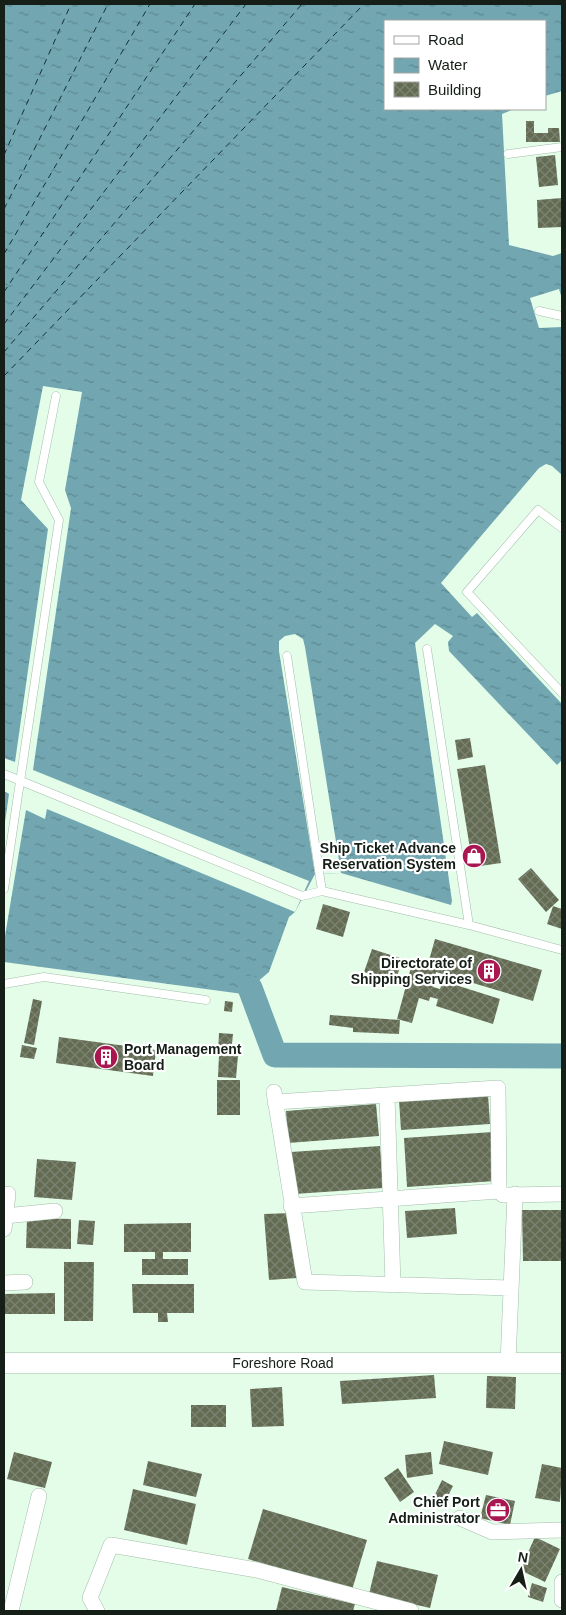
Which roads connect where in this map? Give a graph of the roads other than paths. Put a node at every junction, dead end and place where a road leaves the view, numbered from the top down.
1 (562, 147) edge
2 (508, 154) dead end
3 (539, 311) dead end
4 (562, 316) edge
5 (56, 396) dead end
6 (562, 528) edge
7 (427, 648) dead end
8 (287, 656) dead end
9 (562, 693) edge
10 (4, 774) edge
11 (20, 781) junction
12 (4, 889) edge
13 (322, 891) junction
14 (469, 925) junction
15 (562, 950) edge
16 (4, 984) edge
17 (206, 1000) dead end
18 (387, 1095) junction
19 (499, 1191) junction
20 (8, 1194) dead end
21 (515, 1194) junction
22 (562, 1194) edge
23 (388, 1199) junction
24 (291, 1206) junction
25 (55, 1211) dead end
26 (5, 1223) edge
27 (25, 1282) dead end
28 (4, 1283) edge
29 (393, 1285) junction
30 (511, 1288) junction
31 (4, 1363) edge
32 (508, 1363) junction
33 (562, 1363) edge
34 (40, 1496) dead end
35 (460, 1518) dead end
36 (562, 1530) edge
37 (562, 1582) edge
38 (562, 1600) edge
39 (11, 1611) edge
40 (97, 1611) edge
41 (411, 1611) edge

1 - 2 lane
3 - 4 lane
5 - 11 lane
6 - 9 lane
7 - 14 lane
8 - 13 lane
10 - 11 lane
11 - 12 lane
11 - 13 lane
13 - 14 lane
14 - 15 lane
16 - 17 lane
18 - 19 street
18 - 23 street
18 - 24 street
19 - 21 street
19 - 23 street
20 - 26 street
21 - 22 street
21 - 30 street
23 - 24 street
23 - 29 street
24 - 29 street
25 - 26 street
27 - 28 street
29 - 30 street
30 - 32 street
31 - 32 main road, Foreshore Road
32 - 33 main road, Foreshore Road
34 - 39 street
35 - 36 street
37 - 38 street
40 - 41 street

